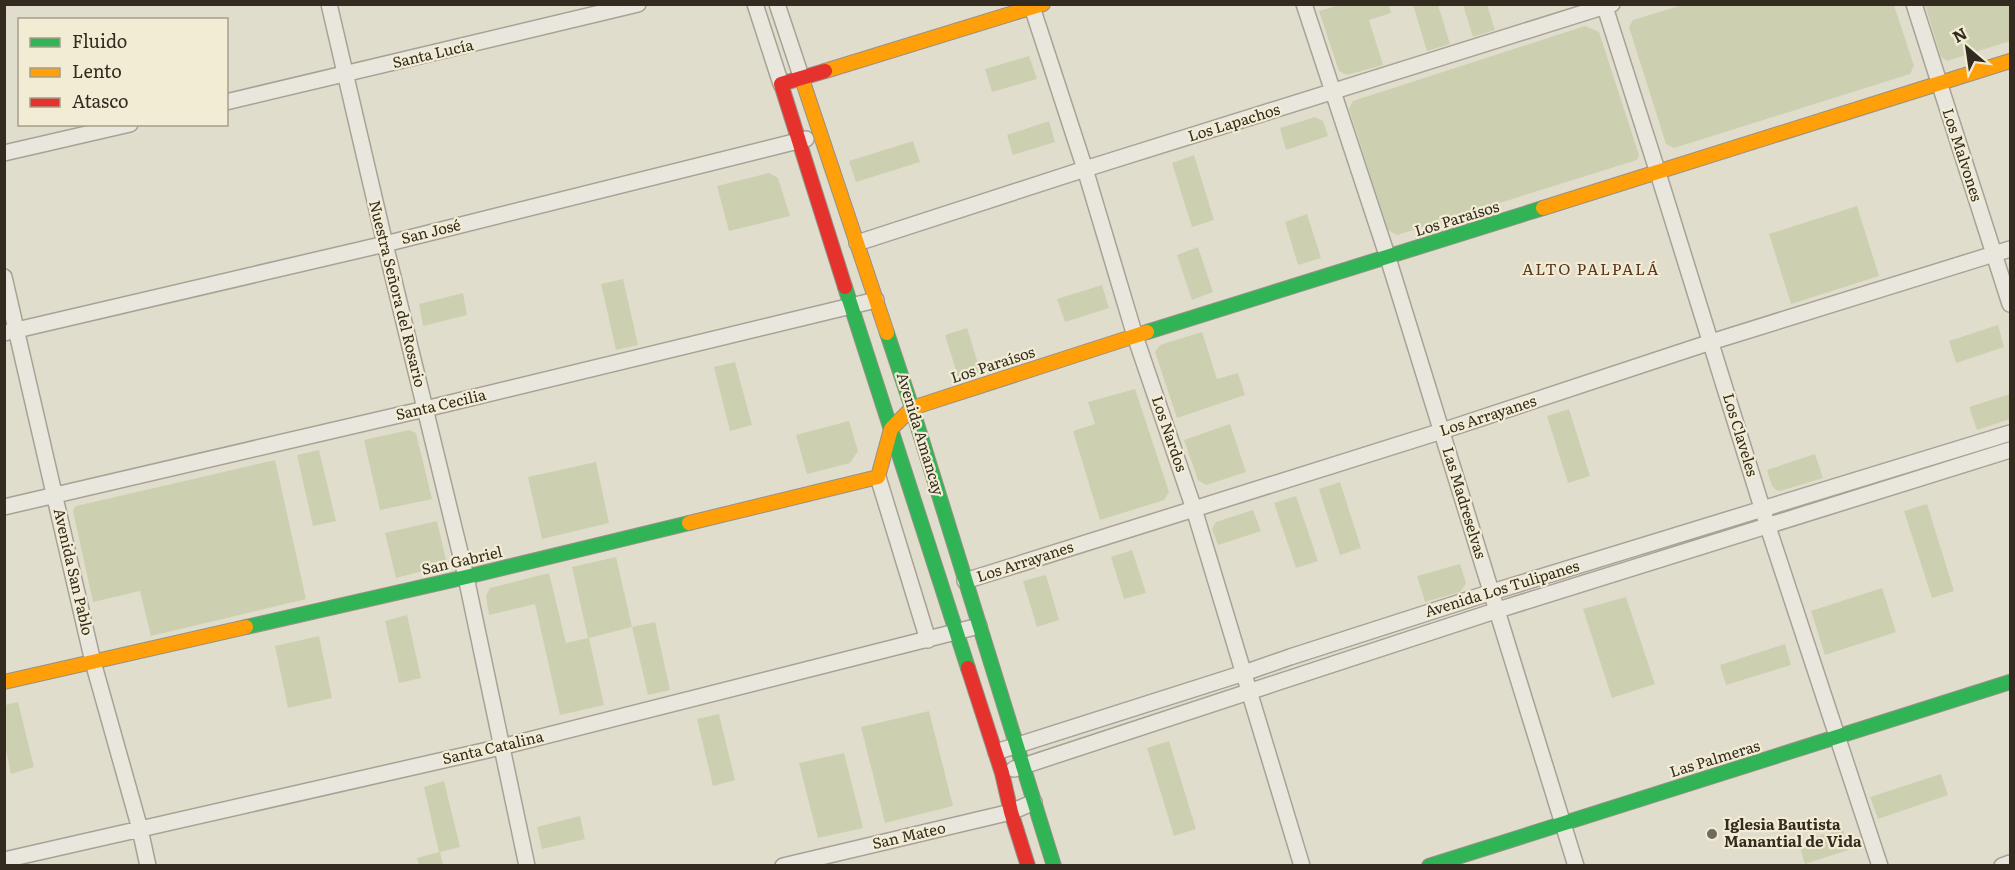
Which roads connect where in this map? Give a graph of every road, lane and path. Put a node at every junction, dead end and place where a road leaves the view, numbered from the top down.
1 (329, 4) edge
2 (638, 4) edge
3 (755, 4) edge
4 (777, 4) edge
5 (1304, 4) edge
6 (1914, 4) edge
7 (1607, 5) edge
8 (1035, 6) edge
9 (2010, 61) edge
10 (344, 75) junction
11 (802, 79) junction
12 (1939, 83) junction
13 (781, 84) junction
14 (1332, 93) junction
15 (228, 102) edge
16 (121, 126) edge
17 (821, 132) junction
18 (800, 141) junction
19 (4, 153) edge
20 (1085, 169) junction
21 (1658, 173) junction
22 (857, 243) junction
23 (384, 244) junction
24 (2010, 249) edge
25 (1993, 254) junction
26 (1388, 258) junction
27 (4, 277) edge
28 (876, 300) junction
29 (2010, 304) edge
30 (851, 306) junction
31 (11, 332) edge
32 (1135, 336) junction
33 (1712, 342) junction
34 (912, 408) junction
35 (425, 409) junction
36 (891, 429) junction
37 (1442, 432) junction
38 (2010, 433) edge
39 (2010, 450) edge
40 (878, 477) junction
41 (56, 495) junction
42 (4, 507) edge
43 (1763, 508) junction
44 (1194, 509) junction
45 (1768, 527) junction
46 (466, 577) junction
47 (965, 581) junction
48 (1492, 592) junction
49 (1498, 610) junction
50 (979, 626) junction
51 (957, 632) junction
52 (927, 640) junction
53 (93, 662) junction
54 (1244, 674) junction
55 (4, 682) edge
56 (2010, 682) edge
57 (1250, 692) junction
58 (1836, 738) junction
59 (1017, 745) junction
60 (501, 747) junction
61 (996, 752) junction
62 (1023, 766) junction
63 (1002, 772) junction
64 (1034, 802) junction
65 (1011, 812) junction
66 (1562, 824) junction
67 (140, 829) junction
68 (4, 860) edge
69 (2010, 863) edge
70 (148, 866) edge
71 (527, 866) edge
72 (783, 866) edge
73 (1028, 866) edge
74 (1054, 866) edge
75 (1302, 866) edge
76 (1429, 866) edge
77 (1576, 866) edge
78 (1880, 866) edge
79 (2002, 866) edge

1 - 10 street, Nuestra Señora del Rosario
2 - 10 street, Santa Lucía
3 - 13 street, Avenida Amancay
4 - 11 street, Avenida Amancay
5 - 14 street, Las Madreselvas
6 - 12 street, Los Malvones
7 - 14 street, Los Lapachos
7 - 21 street, Los Claveles
8 - 11 street
8 - 20 street, Los Nardos
9 - 12 street, Los Paraísos
10 - 15 street, Santa Lucía
10 - 23 street, Nuestra Señora del Rosario
11 - 13 street
11 - 17 street, Avenida Amancay
12 - 21 street, Los Paraísos
12 - 25 street, Los Malvones
13 - 18 street, Avenida Amancay
14 - 20 street, Los Lapachos
14 - 26 street, Las Madreselvas
16 - 19 street
17 - 18 street, San José
17 - 22 street, Avenida Amancay
18 - 23 street, San José
18 - 30 street, Avenida Amancay
20 - 22 street, Los Lapachos
20 - 32 street, Los Nardos
21 - 26 street, Los Paraísos
21 - 33 street, Los Claveles
22 - 28 street, Avenida Amancay
23 - 31 street, San José
23 - 35 street, Nuestra Señora del Rosario
24 - 25 street, Los Arrayanes
25 - 29 street, Los Malvones
25 - 33 street, Los Arrayanes
26 - 32 street, Los Paraísos
26 - 37 street, Las Madreselvas
27 - 31 street, Avenida San Pablo
28 - 30 street, Santa Cecilia
28 - 34 street, Avenida Amancay
30 - 35 street, Santa Cecilia
30 - 36 street, Avenida Amancay
31 - 41 street, Avenida San Pablo
32 - 34 street, Los Paraísos
32 - 44 street, Los Nardos
33 - 37 street, Los Arrayanes
33 - 43 street, Los Claveles
34 - 36 street
34 - 47 street, Avenida Amancay
35 - 41 street, Santa Cecilia
35 - 46 street, Nuestra Señora del Rosario
36 - 40 street
36 - 51 street, Avenida Amancay
37 - 44 street, Los Arrayanes
37 - 48 street, Las Madreselvas
38 - 43 street, Avenida Los Tulipanes
39 - 45 street, Avenida Los Tulipanes
40 - 46 street, San Gabriel
40 - 52 street
41 - 42 street, Santa Cecilia
41 - 53 street, Avenida San Pablo
43 - 45 street, Los Claveles
43 - 48 street, Avenida Los Tulipanes
44 - 47 street, Los Arrayanes
44 - 54 street, Los Nardos
45 - 49 street, Avenida Los Tulipanes
45 - 58 street, Los Claveles
46 - 53 street, San Gabriel
46 - 60 street, Nuestra Señora del Rosario
47 - 50 street, Avenida Amancay
48 - 49 street, Las Madreselvas
48 - 54 street, Avenida Los Tulipanes
49 - 57 street, Avenida Los Tulipanes
49 - 66 street, Las Madreselvas
50 - 51 street, Santa Catalina
50 - 59 street, Avenida Amancay
51 - 52 street, Santa Catalina
51 - 61 street, Avenida Amancay
52 - 60 street, Santa Catalina
53 - 55 street, San Gabriel
53 - 67 street, Avenida San Pablo
54 - 57 street, Los Nardos
54 - 59 street, Avenida Los Tulipanes
56 - 58 street, Las Palmeras
57 - 62 street, Avenida Los Tulipanes
57 - 75 street, Los Nardos
58 - 66 street, Las Palmeras
58 - 78 street, Los Claveles
59 - 61 street, Avenida Los Tulipanes
59 - 62 street, Avenida Amancay
60 - 67 street, Santa Catalina
60 - 71 street, Nuestra Señora del Rosario
61 - 63 street, Avenida Amancay
62 - 63 street, Avenida Los Tulipanes
62 - 64 street, Avenida Amancay
63 - 65 street, Avenida Amancay
64 - 65 street, San Mateo
64 - 74 street, Avenida Amancay
65 - 72 street, San Mateo
65 - 73 street, Avenida Amancay
66 - 76 street, Las Palmeras
66 - 77 street, Las Madreselvas
67 - 68 street, Santa Catalina
67 - 70 street, Avenida San Pablo
69 - 79 street

